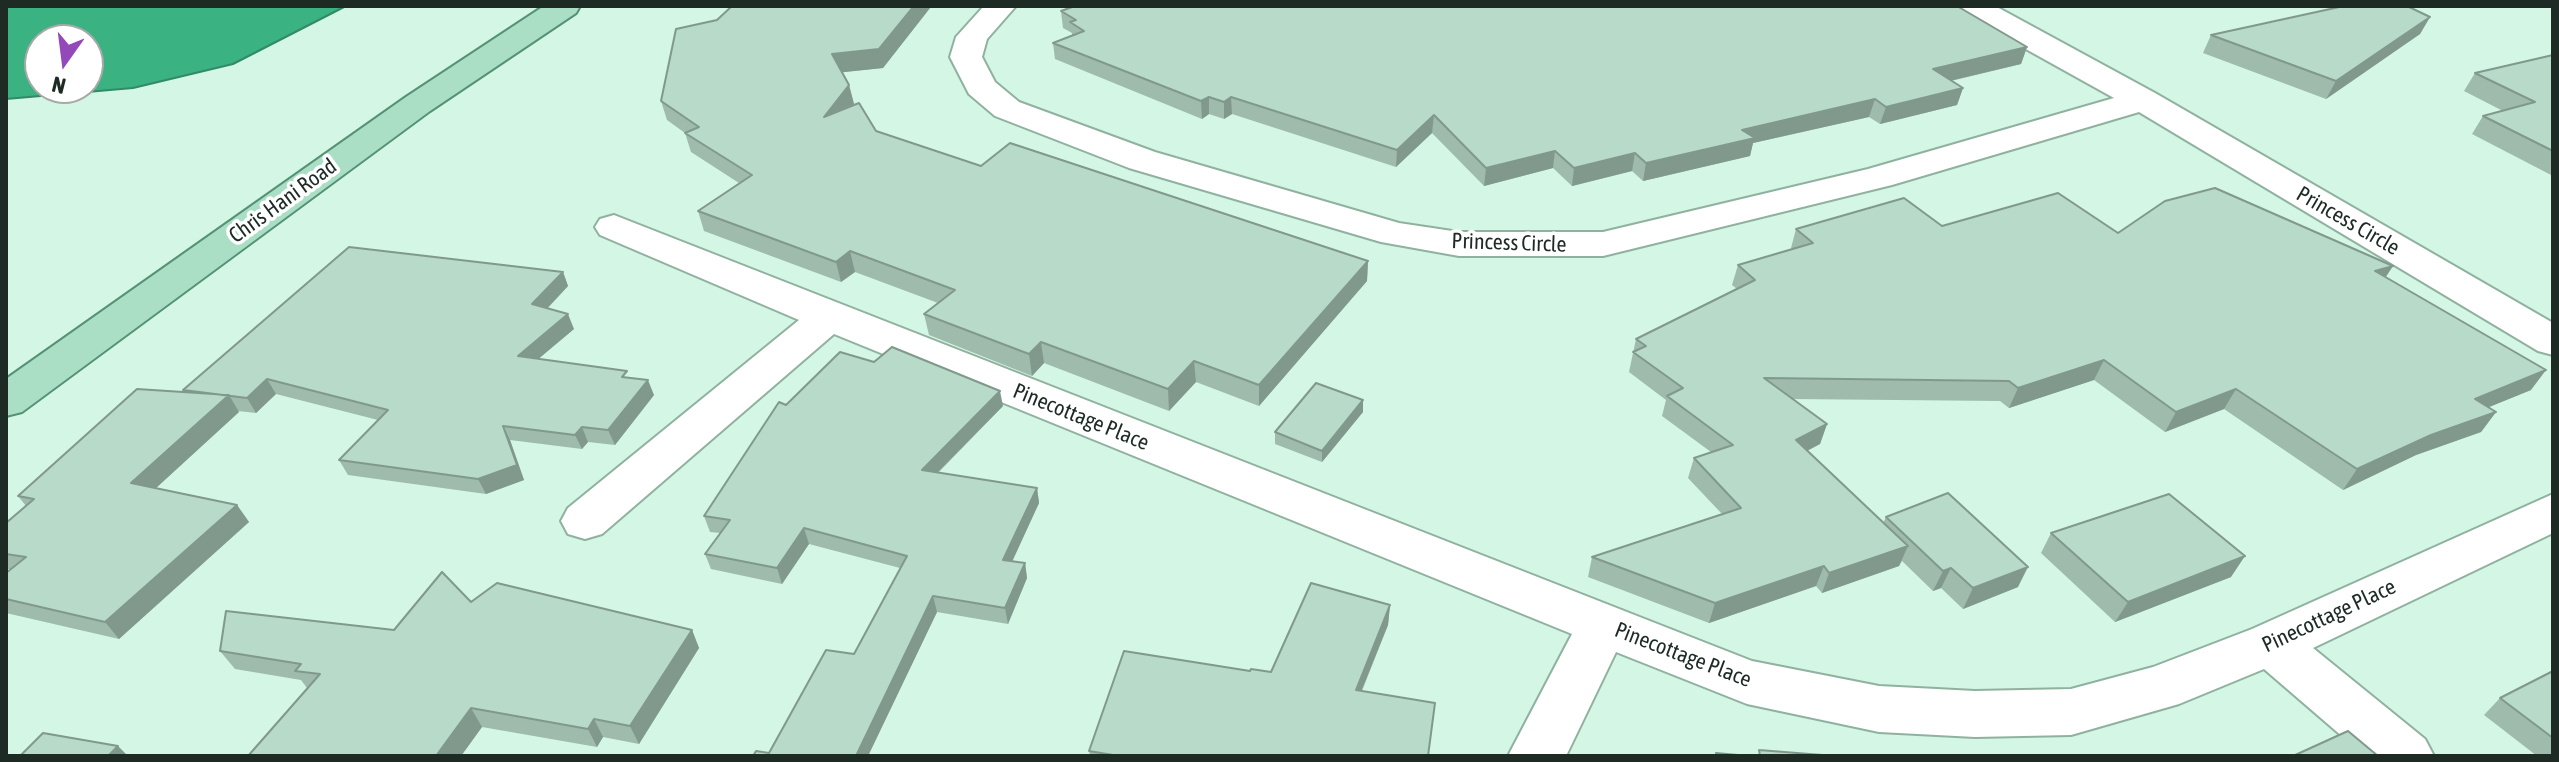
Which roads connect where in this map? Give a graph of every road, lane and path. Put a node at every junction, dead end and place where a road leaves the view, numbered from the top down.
1 (565, 6) edge
2 (1001, 6) edge
3 (1972, 6) edge
4 (2143, 100) junction
5 (614, 227) dead end
6 (829, 317) junction
7 (2553, 341) edge
8 (6, 401) edge
9 (2553, 512) edge
10 (585, 521) dead end
11 (1603, 625) junction
12 (2271, 644) junction
13 (1537, 756) edge
14 (2405, 756) edge

1 - 8 main road, Chris Hani Road
2 - 4 street, Princess Circle
3 - 4 street, Princess Circle
4 - 7 street, Princess Circle
5 - 6 street, Pinecottage Place
6 - 10 street
6 - 11 street, Pinecottage Place
9 - 12 street, Pinecottage Place
11 - 12 street, Pinecottage Place
11 - 13 street
12 - 14 street

